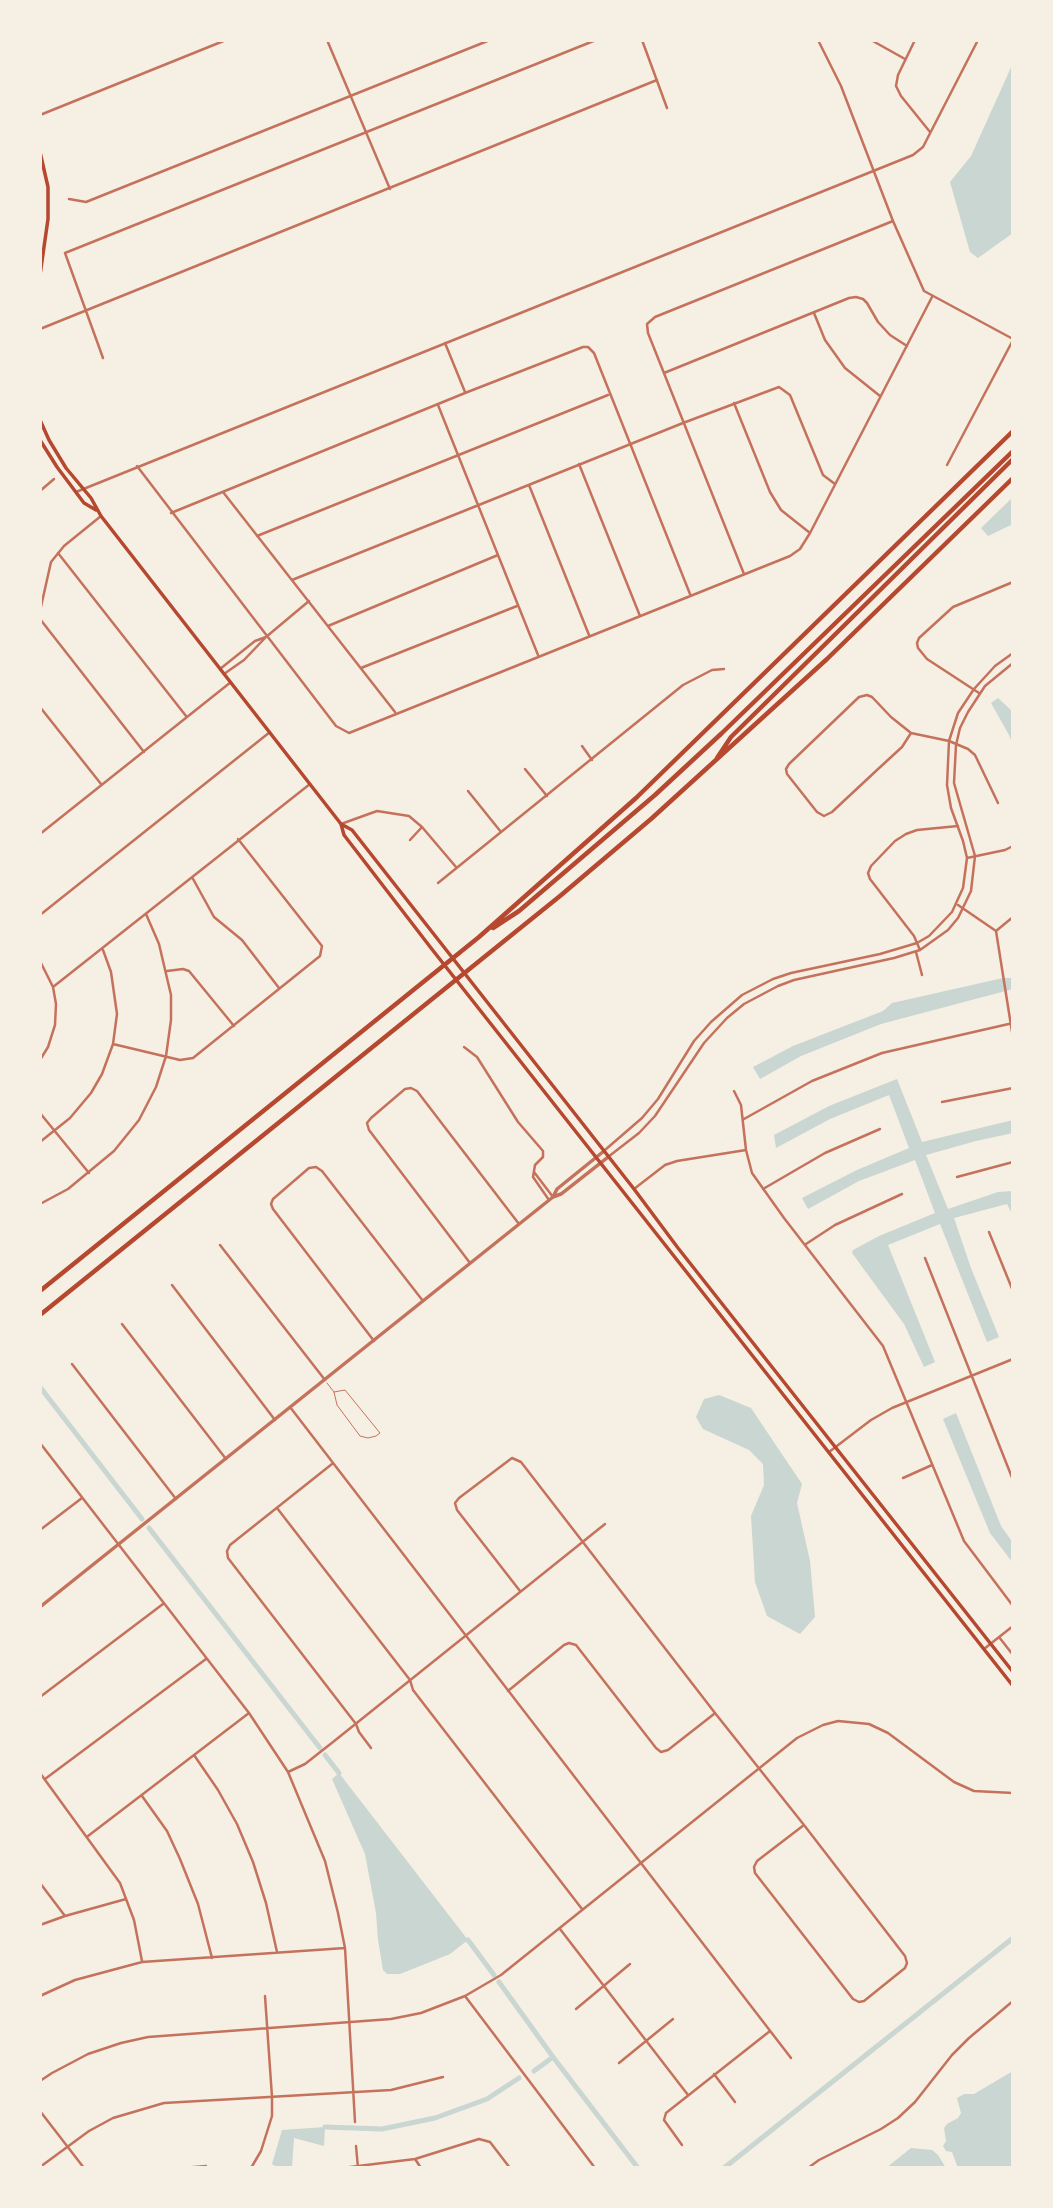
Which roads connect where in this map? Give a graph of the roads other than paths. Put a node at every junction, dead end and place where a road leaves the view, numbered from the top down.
1 (226, 40) edge
2 (327, 40) edge
3 (490, 40) edge
4 (596, 40) edge
5 (642, 40) edge
6 (818, 40) edge
7 (872, 40) edge
8 (915, 40) edge
9 (978, 40) edge
10 (905, 59) junction
11 (657, 80) junction
12 (351, 96) junction
13 (667, 108) dead end
14 (40, 115) edge
15 (366, 132) junction
16 (930, 132) junction
17 (40, 152) edge
18 (874, 171) junction
19 (40, 187) edge
20 (390, 188) junction
21 (69, 200) dead end
22 (893, 221) junction
23 (40, 229) edge
24 (40, 275) edge
25 (932, 297) junction
26 (87, 310) junction
27 (814, 313) junction
28 (40, 329) edge
29 (1013, 339) edge
30 (445, 343) junction
31 (907, 346) junction
32 (103, 358) dead end
33 (664, 373) junction
34 (465, 393) junction
35 (609, 394) junction
36 (881, 396) junction
37 (734, 403) junction
38 (438, 405) junction
39 (40, 420) edge
40 (683, 423) junction
41 (1013, 431) edge
42 (40, 440) edge
43 (630, 444) junction
44 (1013, 451) edge
45 (458, 456) junction
46 (1013, 459) edge
47 (579, 464) junction
48 (947, 465) dead end
49 (137, 466) junction
50 (1013, 478) edge
51 (54, 479) dead end
52 (835, 484) junction
53 (528, 485) junction
54 (83, 489) junction
55 (40, 491) edge
56 (76, 492) junction
57 (223, 492) junction
58 (478, 505) junction
59 (97, 512) junction
60 (170, 513) junction
61 (101, 516) junction
62 (810, 533) junction
63 (257, 536) junction
64 (58, 553) junction
65 (498, 555) junction
66 (744, 574) junction
67 (292, 580) junction
68 (1013, 583) edge
69 (691, 596) junction
70 (309, 601) junction
71 (519, 606) junction
72 (40, 611) edge
73 (640, 616) junction
74 (40, 619) edge
75 (328, 626) junction
76 (589, 636) junction
77 (266, 637) junction
78 (1012, 654) edge
79 (539, 657) junction
80 (1013, 663) edge
81 (361, 668) junction
82 (220, 669) junction
83 (724, 669) dead end
84 (224, 674) junction
85 (231, 682) junction
86 (974, 689) junction
87 (979, 693) junction
88 (40, 707) edge
89 (396, 713) junction
90 (187, 717) junction
91 (270, 732) junction
92 (911, 733) junction
93 (949, 741) junction
94 (956, 745) junction
95 (582, 746) dead end
96 (144, 752) junction
97 (592, 760) junction
98 (713, 764) junction
99 (525, 769) dead end
100 (310, 783) junction
101 (102, 785) junction
102 (468, 791) dead end
103 (547, 796) junction
104 (998, 803) dead end
105 (341, 824) junction
106 (958, 826) junction
107 (422, 827) junction
108 (501, 832) junction
109 (40, 834) edge
110 (238, 839) junction
111 (410, 840) dead end
112 (1013, 846) edge
113 (975, 856) junction
114 (967, 858) junction
115 (457, 867) junction
116 (192, 877) junction
117 (438, 883) dead end
118 (957, 904) junction
119 (964, 907) junction
120 (146, 914) junction
121 (40, 915) edge
122 (1013, 917) edge
123 (996, 931) junction
124 (479, 937) junction
125 (918, 943) junction
126 (102, 949) junction
127 (918, 951) junction
128 (40, 961) edge
129 (167, 971) junction
130 (922, 975) dead end
131 (53, 987) junction
132 (279, 988) junction
133 (1011, 1023) edge
134 (234, 1026) junction
135 (1013, 1038) edge
136 (113, 1044) junction
137 (464, 1046) dead end
138 (166, 1056) junction
139 (40, 1060) edge
140 (1013, 1088) edge
141 (733, 1091) dead end
142 (942, 1102) dead end
143 (40, 1113) edge
144 (744, 1119) junction
145 (880, 1129) dead end
146 (55, 1131) junction
147 (40, 1142) edge
148 (746, 1150) junction
149 (604, 1151) junction
150 (597, 1156) junction
151 (608, 1157) junction
152 (601, 1162) junction
153 (1013, 1162) edge
154 (89, 1173) junction
155 (957, 1177) dead end
156 (634, 1189) junction
157 (763, 1189) junction
158 (902, 1194) dead end
159 (551, 1199) junction
160 (40, 1204) edge
161 (519, 1224) junction
162 (989, 1232) dead end
163 (220, 1244) dead end
164 (806, 1244) junction
165 (925, 1258) dead end
166 (470, 1263) junction
167 (172, 1285) dead end
168 (40, 1291) edge
169 (1013, 1292) edge
170 (423, 1301) junction
171 (40, 1315) edge
172 (122, 1324) dead end
173 (374, 1341) junction
174 (1013, 1359) edge
175 (72, 1364) dead end
176 (970, 1376) junction
177 (325, 1380) junction
178 (334, 1392) junction
179 (907, 1402) junction
180 (290, 1408) junction
181 (275, 1420) junction
182 (40, 1443) edge
183 (836, 1447) junction
184 (830, 1452) junction
185 (226, 1459) junction
186 (332, 1464) junction
187 (932, 1465) junction
188 (903, 1478) dead end
189 (1013, 1480) edge
190 (83, 1498) junction
191 (176, 1499) junction
192 (277, 1508) junction
193 (605, 1524) dead end
194 (40, 1530) edge
195 (582, 1542) junction
196 (120, 1545) junction
197 (520, 1591) junction
198 (164, 1604) junction
199 (1013, 1606) edge
200 (40, 1607) edge
201 (1013, 1626) edge
202 (466, 1636) junction
203 (999, 1637) junction
204 (991, 1644) junction
205 (984, 1649) junction
206 (1013, 1655) edge
207 (206, 1659) junction
208 (1013, 1672) edge
209 (410, 1680) junction
210 (1013, 1686) edge
211 (508, 1690) junction
212 (40, 1697) edge
213 (249, 1713) junction
214 (715, 1713) junction
215 (356, 1724) junction
216 (371, 1748) dead end
217 (194, 1755) junction
218 (759, 1769) junction
219 (288, 1772) junction
220 (40, 1773) edge
221 (45, 1779) junction
222 (1013, 1793) edge
223 (142, 1796) junction
224 (804, 1825) junction
225 (88, 1836) junction
226 (640, 1863) junction
227 (40, 1883) edge
228 (126, 1899) junction
229 (582, 1910) junction
230 (65, 1916) junction
231 (40, 1925) edge
232 (559, 1929) junction
233 (345, 1948) junction
234 (277, 1952) junction
235 (212, 1958) junction
236 (142, 1962) junction
237 (630, 1964) dead end
238 (603, 1987) junction
239 (40, 1996) edge
240 (265, 1996) dead end
241 (465, 1996) junction
242 (1013, 2001) edge
243 (576, 2009) dead end
244 (673, 2019) dead end
245 (350, 2023) junction
246 (267, 2029) junction
247 (770, 2031) junction
248 (646, 2042) junction
249 (791, 2058) dead end
250 (619, 2063) dead end
251 (714, 2074) junction
252 (443, 2077) dead end
253 (40, 2081) edge
254 (353, 2093) junction
255 (688, 2095) junction
256 (272, 2097) junction
257 (735, 2102) dead end
258 (40, 2111) edge
259 (355, 2122) dead end
260 (681, 2145) dead end
261 (67, 2146) junction
262 (356, 2146) dead end
263 (415, 2160) junction
264 (206, 2166) dead end
265 (40, 2167) edge
266 (357, 2167) edge
267 (84, 2168) edge
268 (182, 2168) edge
269 (251, 2168) edge
270 (342, 2168) edge
271 (421, 2168) edge
272 (510, 2168) edge
273 (596, 2168) edge
274 (808, 2168) edge

1 - 14 street
2 - 12 street
3 - 12 street
4 - 15 street
5 - 11 street
6 - 18 street
7 - 10 street
8 - 10 street
9 - 16 street
10 - 16 street
11 - 13 street
11 - 20 street
12 - 15 street
12 - 21 street
15 - 20 street
15 - 26 street
16 - 18 street
17 - 24 main road
18 - 22 street
18 - 30 street
19 - 23 main road
20 - 26 street
22 - 25 street
22 - 33 street
25 - 29 street
25 - 31 street
26 - 28 street
26 - 32 street
27 - 31 street
27 - 33 street
27 - 36 street
29 - 48 street
30 - 34 street
30 - 49 street
31 - 36 street
33 - 40 street
34 - 35 street
34 - 38 street
35 - 43 street
35 - 45 street
36 - 52 street
37 - 40 street
37 - 52 street
37 - 62 street
38 - 45 street
38 - 57 street
39 - 54 main road
40 - 43 street
40 - 66 street
41 - 124 highway
42 - 56 main road
43 - 47 street
43 - 69 street
44 - 124 highway
45 - 58 street
45 - 63 street
46 - 98 highway
47 - 53 street
47 - 73 street
49 - 54 street
49 - 60 street
50 - 98 highway
51 - 55 street
52 - 62 street
53 - 58 street
53 - 76 street
54 - 56 street
54 - 59 main road
56 - 59 main road
57 - 60 street
57 - 63 street
58 - 65 street
58 - 67 street
59 - 61 main road
60 - 77 street
61 - 64 street
61 - 82 main road
62 - 66 street
63 - 67 street
64 - 72 street
64 - 90 street
65 - 71 street
65 - 75 street
66 - 69 street
67 - 70 street
68 - 86 street
69 - 73 street
70 - 75 street
70 - 77 street
71 - 79 street
71 - 81 street
73 - 76 street
74 - 96 street
75 - 81 street
76 - 79 street
77 - 82 street
77 - 84 street
77 - 89 street
78 - 86 street
79 - 89 street
80 - 87 street
81 - 89 street
82 - 84 main road
83 - 97 street
84 - 85 main road
85 - 90 street
85 - 91 main road
86 - 87 street
86 - 93 street
87 - 94 street
88 - 101 street
90 - 96 street
91 - 100 main road
91 - 121 street
92 - 92 street
92 - 93 street
93 - 94 street
93 - 106 street
94 - 104 street
94 - 113 street
95 - 97 street
96 - 101 street
97 - 103 street
98 - 171 highway
99 - 103 street
100 - 105 main road
100 - 110 street
101 - 109 street
102 - 108 street
103 - 108 street
105 - 107 street
105 - 149 main road
105 - 150 main road
106 - 114 street
106 - 125 street
107 - 111 street
107 - 115 street
108 - 115 street
110 - 116 street
110 - 132 street
112 - 113 street
113 - 114 street
113 - 119 street
114 - 118 street
115 - 117 street
116 - 120 street
116 - 132 street
118 - 119 street
118 - 125 street
119 - 123 street
119 - 127 street
120 - 126 street
120 - 129 street
122 - 123 street
123 - 133 street
124 - 168 highway
125 - 127 street
125 - 149 street
126 - 131 street
126 - 136 street
127 - 130 street
127 - 151 street
128 - 131 street
129 - 134 street
129 - 138 street
131 - 139 street
132 - 134 street
133 - 135 street
133 - 144 street
134 - 138 street
136 - 138 street
136 - 146 street
137 - 159 street
138 - 154 street
140 - 142 street
141 - 144 street
143 - 146 street
144 - 148 street
145 - 157 street
146 - 147 street
146 - 154 street
148 - 156 street
148 - 157 street
149 - 150 street
149 - 151 main road
150 - 152 main road
150 - 159 street
151 - 152 street
151 - 156 main road
152 - 159 street
152 - 184 main road
153 - 155 street
154 - 160 street
156 - 183 main road
157 - 164 street
158 - 164 street
159 - 161 street
161 - 166 street
161 - 166 street
162 - 169 street
163 - 177 street
164 - 179 street
165 - 176 street
166 - 170 street
167 - 181 street
170 - 173 street
170 - 173 street
172 - 185 street
173 - 177 street
174 - 176 street
175 - 191 street
176 - 179 street
176 - 189 street
177 - 178 lane
177 - 180 street
178 - 178 lane
179 - 183 street
179 - 187 street
180 - 181 street
180 - 186 street
181 - 185 street
182 - 190 street
183 - 184 street
183 - 204 main road
184 - 205 main road
185 - 191 street
186 - 192 street
186 - 202 street
187 - 188 street
187 - 199 street
190 - 194 street
190 - 196 street
191 - 196 street
192 - 209 street
192 - 215 street
193 - 195 street
195 - 197 street
195 - 197 street
195 - 214 street
196 - 198 street
196 - 200 street
197 - 202 street
198 - 207 street
198 - 212 street
201 - 203 street
202 - 209 street
202 - 211 street
203 - 204 street
203 - 206 street
204 - 205 street
204 - 208 main road
205 - 210 main road
207 - 213 street
207 - 221 street
209 - 215 street
209 - 229 street
211 - 214 street
211 - 226 street
213 - 217 street
213 - 219 street
214 - 218 street
215 - 216 street
215 - 219 street
217 - 223 street
217 - 234 street
218 - 222 street
218 - 224 street
218 - 226 street
219 - 233 street
220 - 221 street
221 - 225 street
223 - 225 street
223 - 235 street
224 - 224 street
225 - 228 street
226 - 229 street
226 - 247 street
227 - 230 street
228 - 230 street
228 - 236 street
229 - 232 street
230 - 231 street
232 - 238 street
232 - 241 street
233 - 234 street
233 - 245 street
234 - 235 street
235 - 236 street
236 - 239 street
237 - 238 street
238 - 243 street
238 - 248 street
240 - 246 street
241 - 245 street
241 - 273 street
242 - 274 street
244 - 248 street
245 - 246 street
245 - 254 street
246 - 253 street
246 - 256 street
247 - 249 street
247 - 251 street
248 - 250 street
248 - 255 street
251 - 255 street
251 - 257 street
252 - 254 street
254 - 256 street
254 - 259 street
255 - 260 street
256 - 261 street
256 - 269 street
258 - 261 street
261 - 265 street
261 - 267 street
262 - 266 street
263 - 266 street
263 - 271 street
263 - 272 street
264 - 268 street
266 - 270 street

